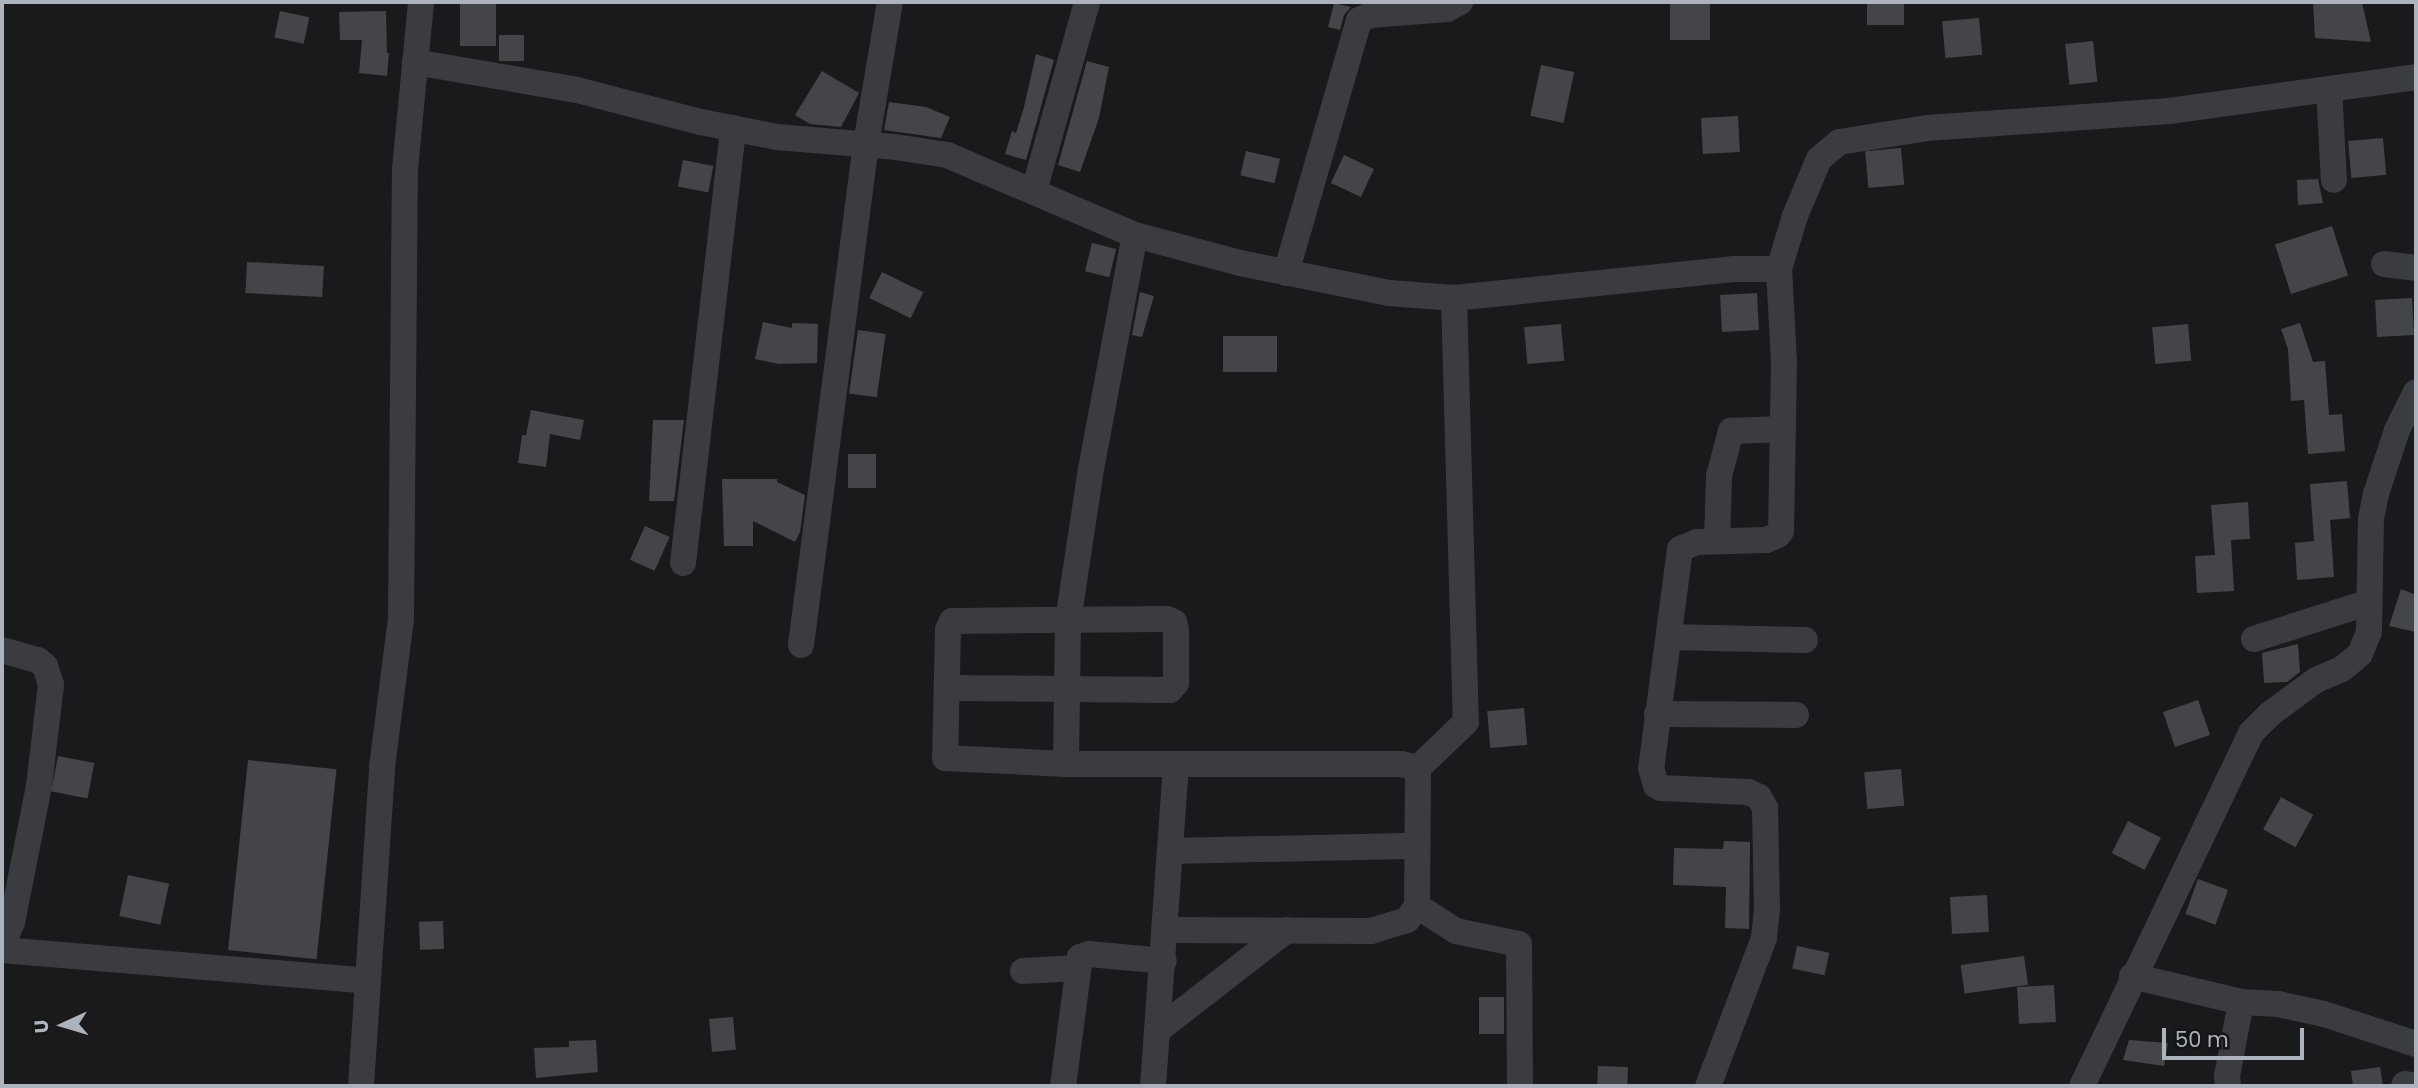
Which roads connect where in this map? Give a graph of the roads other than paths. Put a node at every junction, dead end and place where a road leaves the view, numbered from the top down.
1 (421, 2) edge
2 (890, 2) edge
3 (1087, 2) edge
4 (1460, 2) edge
5 (415, 62) junction
6 (2416, 77) edge
7 (2329, 89) junction
8 (733, 128) junction
9 (866, 144) junction
10 (2334, 180) dead end
11 (1034, 191) junction
12 (1135, 235) junction
13 (2384, 264) dead end
14 (2416, 268) edge
15 (1780, 269) junction
16 (1286, 273) junction
17 (1454, 298) junction
18 (2416, 392) edge
19 (1783, 429) junction
20 (1717, 541) junction
21 (683, 563) dead end
22 (2369, 602) junction
23 (1068, 621) junction
24 (1669, 636) junction
25 (2254, 639) dead end
26 (1805, 640) dead end
27 (801, 645) dead end
28 (2, 650) edge
29 (947, 688) junction
30 (1067, 689) junction
31 (1657, 715) junction
32 (1796, 715) dead end
33 (1066, 764) junction
34 (1177, 764) junction
35 (1418, 768) junction
36 (1417, 846) junction
37 (1170, 850) junction
38 (1417, 906) junction
39 (1167, 930) junction
40 (1287, 930) junction
41 (2, 948) edge
42 (1164, 961) junction
43 (1077, 968) junction
44 (1023, 971) dead end
45 (2132, 976) junction
46 (368, 981) junction
47 (2241, 1002) junction
48 (1158, 1030) junction
49 (2416, 1044) edge
50 (361, 1086) edge
51 (1063, 1086) edge
52 (1153, 1086) edge
53 (1520, 1086) edge
54 (1708, 1086) edge
55 (2082, 1086) edge
56 (2228, 1086) edge
57 (2404, 1086) edge
58 (2414, 1086) edge

1 - 5 street
2 - 9 street
3 - 11 street
4 - 16 street
5 - 8 street
5 - 46 street
6 - 7 street
7 - 10 street
7 - 15 street
8 - 9 street
8 - 21 street
9 - 11 street
9 - 27 street
11 - 12 street
12 - 16 street
12 - 23 street
13 - 14 street
15 - 17 street
15 - 19 street
16 - 17 street
17 - 35 street
18 - 22 street
19 - 20 street
19 - 20 street
20 - 24 street
22 - 25 street
22 - 45 street
23 - 29 street
23 - 30 street
23 - 30 street
24 - 26 street
24 - 31 street
28 - 41 street
29 - 30 street
29 - 33 street
30 - 33 street
31 - 32 street
31 - 54 street
33 - 34 street
34 - 35 street
34 - 37 street
35 - 36 street
36 - 37 street
36 - 38 street
37 - 39 street
38 - 40 street
38 - 53 street
39 - 40 street
39 - 42 street
40 - 48 street
41 - 46 street
42 - 43 street
42 - 48 street
43 - 44 street
43 - 51 street
45 - 47 street
45 - 55 street
46 - 50 street
47 - 49 street
47 - 56 street
48 - 52 street
57 - 58 street

